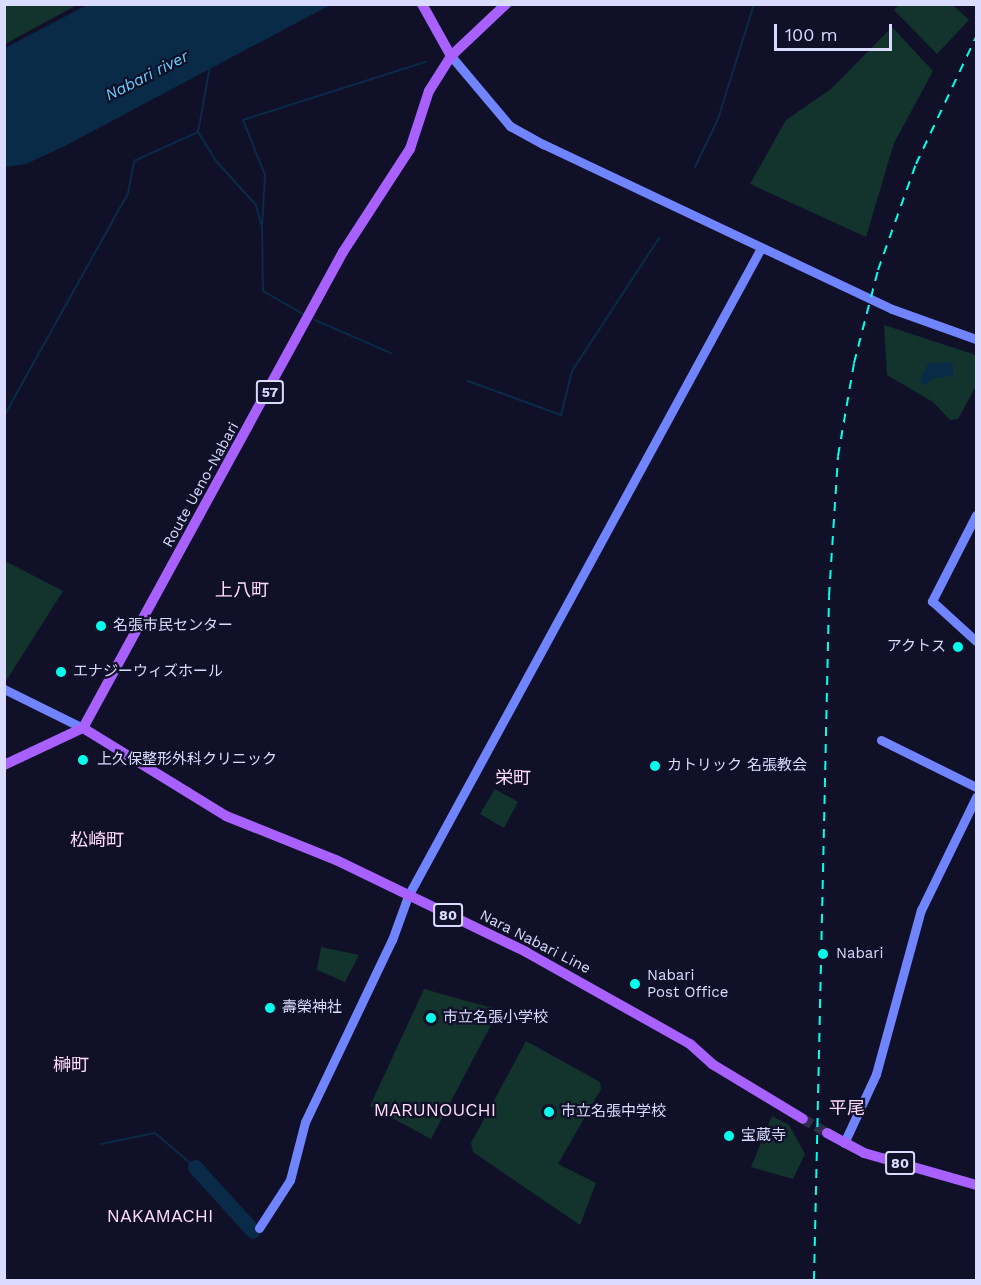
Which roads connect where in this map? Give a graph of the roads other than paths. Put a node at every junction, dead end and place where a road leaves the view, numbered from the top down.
1 (422, 4) edge
2 (506, 4) edge
3 (451, 56) junction
4 (761, 248) junction
5 (976, 339) edge
6 (976, 515) edge
7 (976, 641) edge
8 (4, 688) edge
9 (83, 728) junction
10 (881, 740) dead end
11 (4, 765) edge
12 (976, 787) edge
13 (976, 797) edge
14 (408, 896) junction
15 (803, 1119) tunnel mouth
16 (827, 1133) tunnel mouth
17 (844, 1143) junction
18 (976, 1185) edge
19 (259, 1228) dead end

1 - 3 main road
2 - 3 main road, Route Ueno-Nabari / 57
3 - 4 street
3 - 9 main road, Route Ueno-Nabari / 57
4 - 5 street
4 - 14 street
6 - 7 street
8 - 9 street
9 - 11 main road
9 - 14 main road, Nara Nabari Line / 80
10 - 12 street
13 - 17 street
14 - 15 main road, Nara Nabari Line / 80
14 - 19 street
16 - 17 main road, 80
17 - 18 main road, 80

